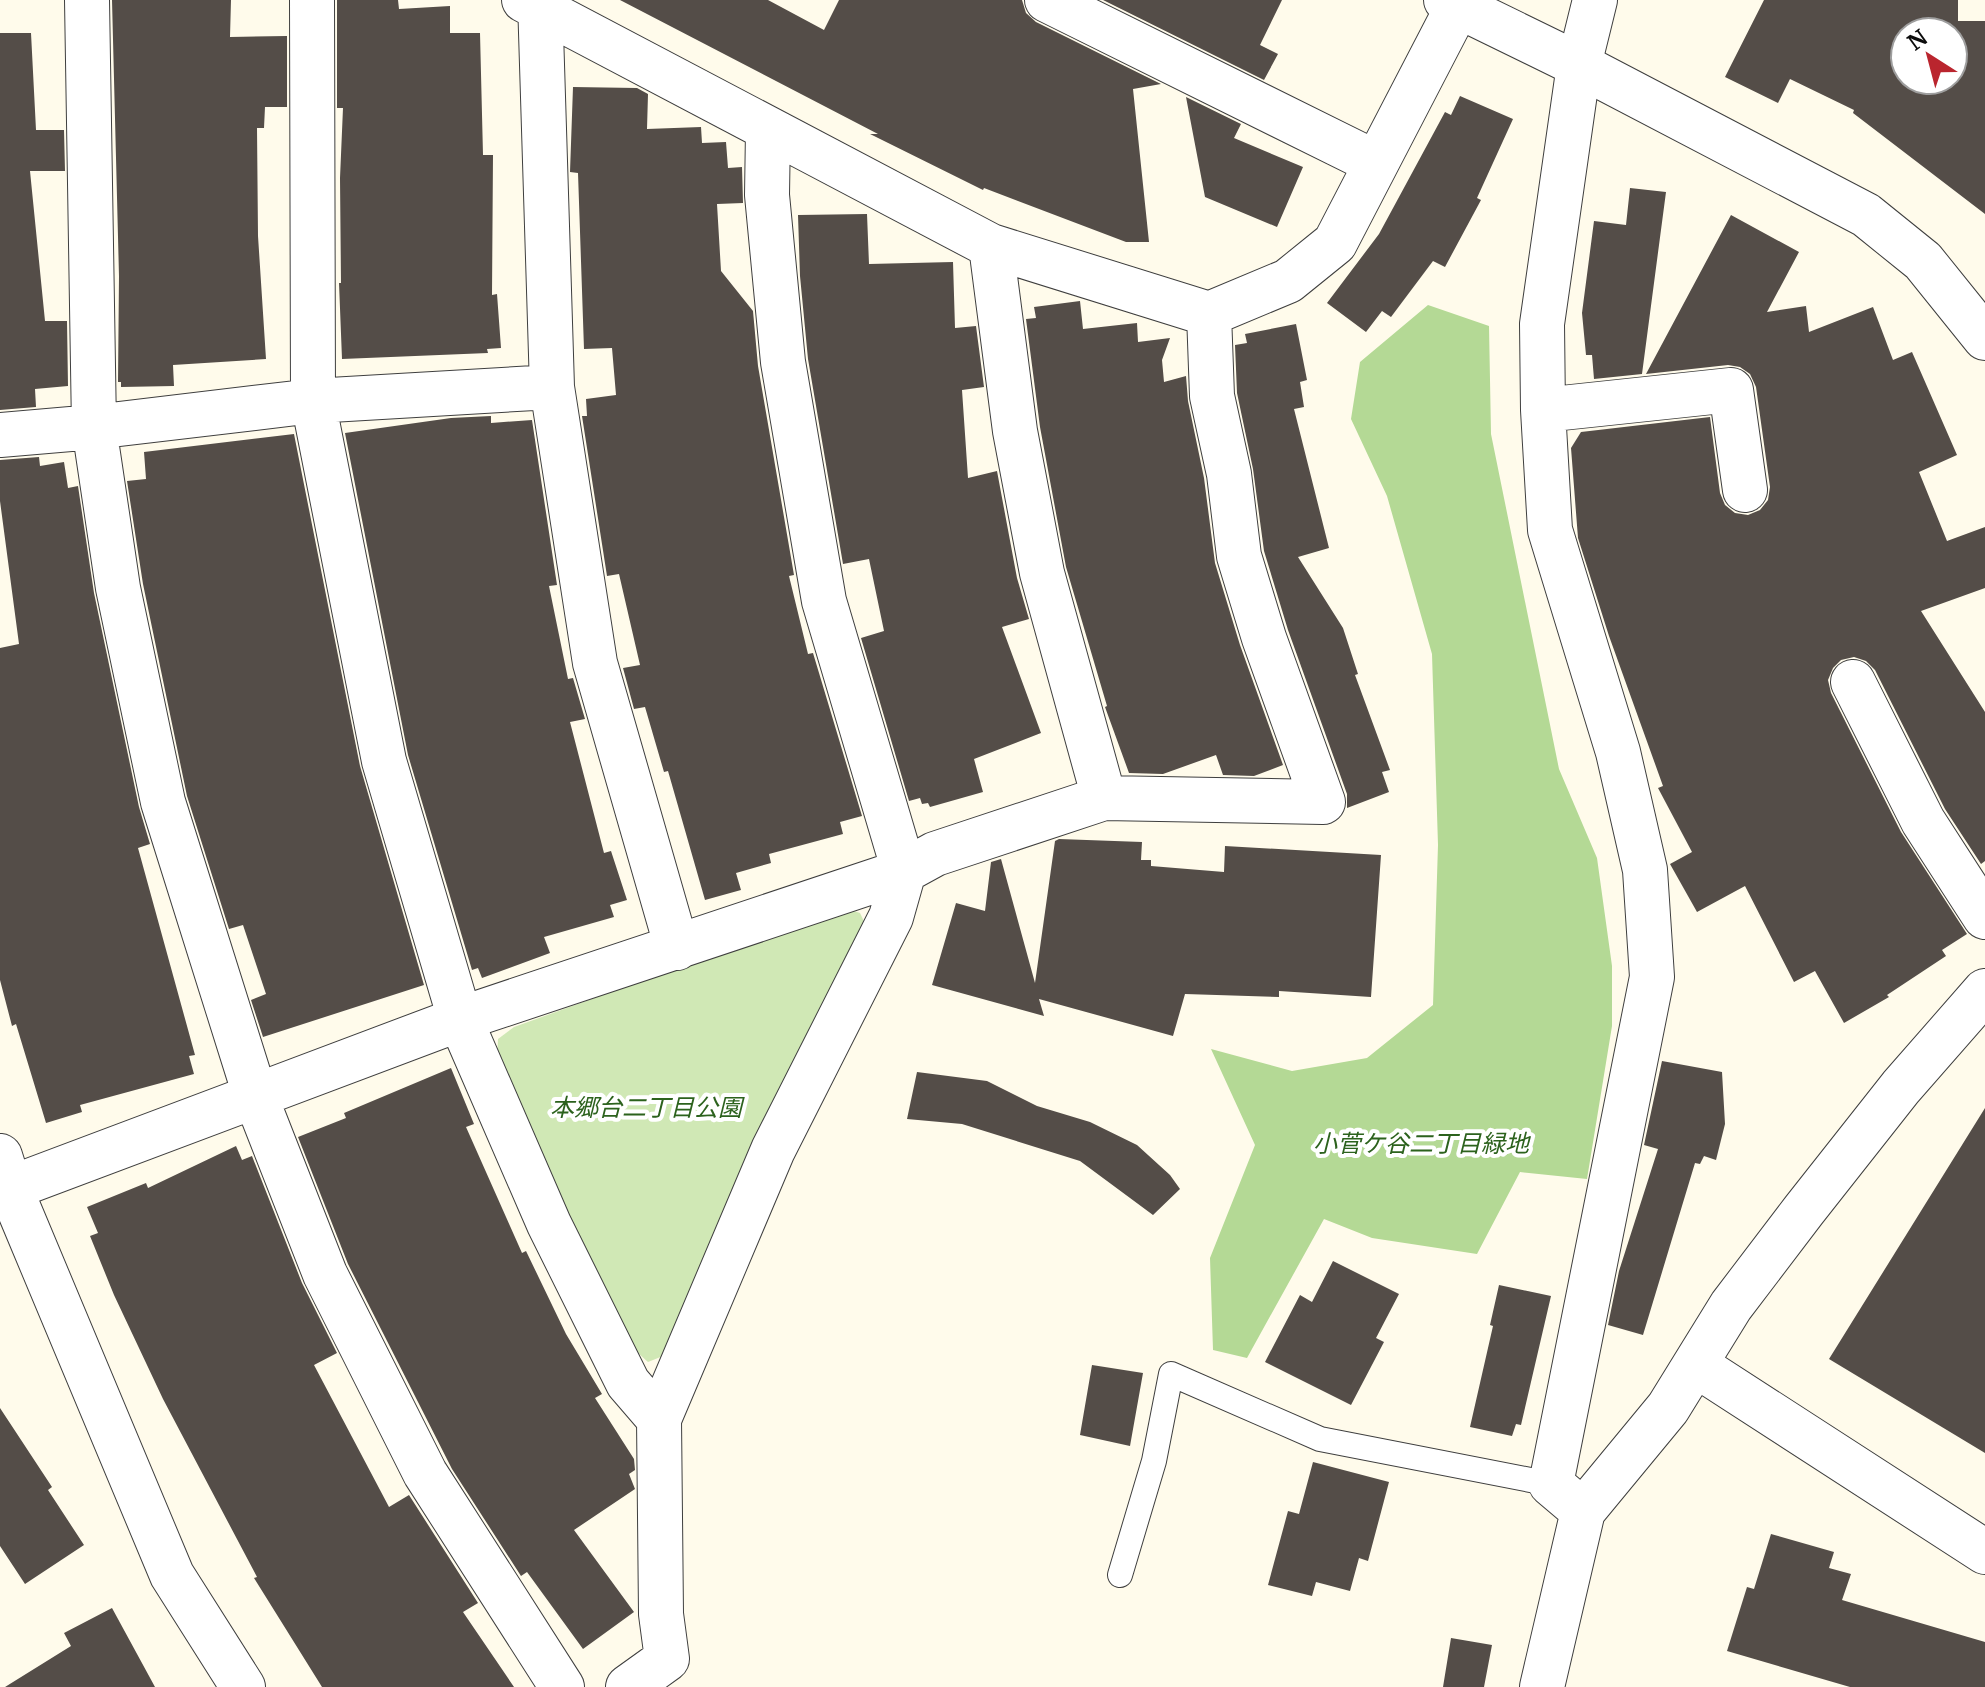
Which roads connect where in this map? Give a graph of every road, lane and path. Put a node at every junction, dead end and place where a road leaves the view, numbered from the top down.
1 (87, 0) edge
2 (312, 0) edge
3 (1047, 0) edge
4 (1595, 0) edge
5 (534, 2) edge
6 (1452, 3) edge
7 (1579, 65) junction
8 (768, 130) junction
9 (1376, 163) junction
10 (991, 246) junction
11 (1209, 314) junction
12 (1985, 338) edge
13 (552, 387) junction
14 (313, 401) junction
15 (1543, 410) junction
16 (94, 427) junction
17 (0, 435) edge
18 (1745, 490) dead end
19 (1853, 682) dead end
20 (1104, 798) junction
21 (904, 871) junction
22 (1985, 917) edge
23 (677, 948) junction
24 (1985, 991) edge
25 (460, 1019) junction
26 (256, 1098) junction
27 (3, 1179) edge
28 (1696, 1365) junction
29 (659, 1419) junction
30 (1567, 1498) junction
31 (1985, 1552) edge
32 (1120, 1575) dead end
33 (243, 1687) edge
34 (562, 1687) edge
35 (628, 1687) edge
36 (1542, 1687) edge

1 - 16 street
2 - 14 street
3 - 9 street
4 - 7 street
5 - 8 street
5 - 13 street
6 - 7 street
6 - 9 street
7 - 12 street
7 - 15 street
8 - 10 street
8 - 21 street
9 - 11 street
10 - 11 street
10 - 20 street
11 - 20 street
13 - 14 street
13 - 23 street
14 - 16 street
14 - 25 street
15 - 18 street
15 - 30 street
16 - 17 street
16 - 26 street
19 - 22 street
20 - 21 street
21 - 23 street
21 - 29 street
23 - 25 street
24 - 28 street
25 - 26 street
25 - 29 street
26 - 27 street
26 - 34 street
27 - 33 street
28 - 30 street
28 - 31 street
29 - 35 street
30 - 32 lane
30 - 36 street

